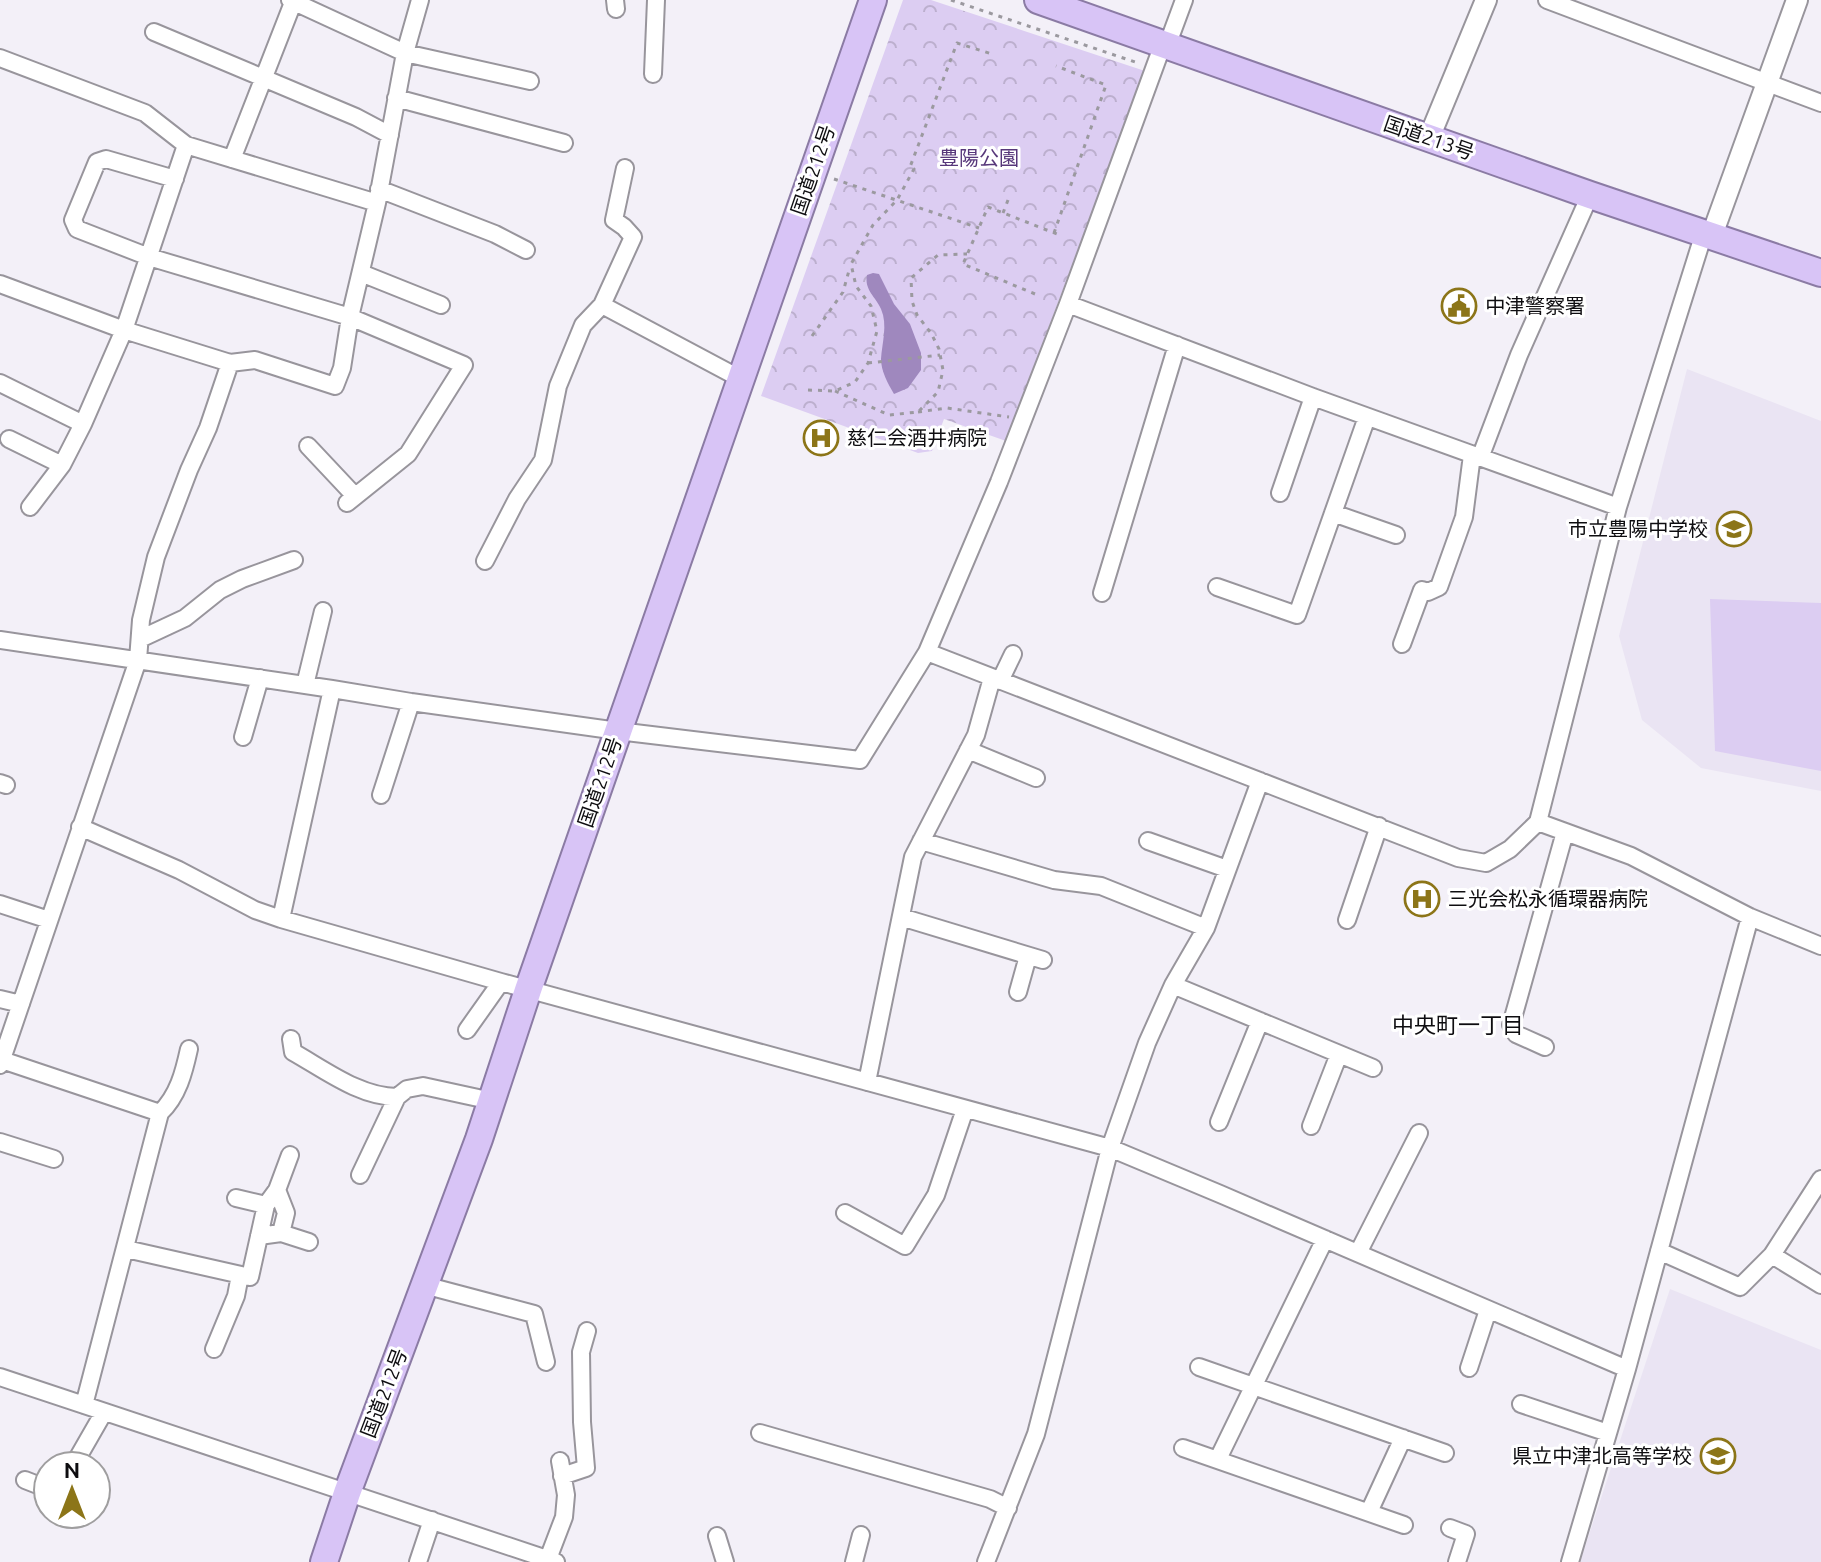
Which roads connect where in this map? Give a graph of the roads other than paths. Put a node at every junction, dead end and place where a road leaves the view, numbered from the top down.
1 (293, 0) edge
2 (420, 0) edge
3 (656, 0) edge
4 (873, 0) edge
5 (1038, 0) edge
6 (1184, 0) edge
7 (1486, 0) edge
8 (1547, 0) edge
9 (1797, 0) edge
10 (154, 32) dead end
11 (1165, 45) junction
12 (405, 53) junction
13 (0, 58) edge
14 (653, 74) dead end
15 (263, 78) junction
16 (530, 81) dead end
17 (1767, 83) junction
18 (396, 98) junction
19 (1821, 103) edge
20 (390, 135) junction
21 (1429, 138) junction
22 (564, 143) dead end
23 (186, 145) junction
24 (232, 159) junction
25 (625, 168) dead end
26 (175, 179) junction
27 (1590, 195) junction
28 (378, 196) junction
29 (1708, 234) junction
30 (526, 250) dead end
31 (149, 257) junction
32 (361, 273) junction
33 (1821, 273) edge
34 (0, 284) edge
35 (1068, 304) junction
36 (441, 305) dead end
37 (602, 305) junction
38 (350, 317) junction
39 (124, 330) junction
40 (1177, 345) junction
41 (230, 363) junction
42 (741, 379) junction
43 (0, 383) edge
44 (1313, 397) junction
45 (1367, 417) junction
46 (83, 424) junction
47 (9, 439) dead end
48 (308, 446) dead end
49 (1476, 456) junction
50 (62, 465) junction
51 (1280, 493) dead end
52 (30, 507) dead end
53 (1618, 507) junction
54 (1333, 513) junction
55 (1396, 535) dead end
56 (294, 560) dead end
57 (485, 561) dead end
58 (1217, 587) dead end
59 (1102, 593) dead end
60 (323, 611) dead end
61 (140, 639) junction
62 (0, 640) edge
63 (1402, 644) dead end
64 (927, 652) junction
65 (1013, 654) dead end
66 (138, 660) junction
67 (260, 678) junction
68 (996, 680) junction
69 (305, 685) junction
70 (332, 689) junction
71 (411, 702) junction
72 (618, 731) junction
73 (243, 737) dead end
74 (968, 750) junction
75 (1036, 778) dead end
76 (1260, 781) junction
77 (381, 795) dead end
78 (1538, 822) junction
79 (1379, 826) junction
80 (80, 827) junction
81 (1565, 832) junction
82 (921, 841) junction
83 (1148, 841) dead end
84 (1227, 869) junction
85 (0, 904) edge
86 (901, 917) junction
87 (1750, 917) junction
88 (281, 919) junction
89 (49, 920) junction
90 (1347, 920) dead end
91 (1206, 928) junction
92 (1821, 946) edge
93 (501, 982) junction
94 (1173, 985) junction
95 (528, 990) junction
96 (1018, 992) dead end
97 (0, 999) edge
98 (21, 1004) junction
99 (1260, 1021) junction
100 (467, 1030) dead end
101 (291, 1039) dead end
102 (1545, 1047) dead end
103 (189, 1049) dead end
104 (1339, 1054) junction
105 (1, 1063) edge
106 (1373, 1068) dead end
107 (867, 1082) junction
108 (397, 1097) junction
109 (492, 1101) junction
110 (965, 1109) junction
111 (160, 1113) junction
112 (1219, 1122) dead end
113 (1311, 1126) dead end
114 (1419, 1133) dead end
115 (0, 1142) edge
116 (1110, 1148) junction
117 (290, 1155) dead end
118 (54, 1159) dead end
119 (360, 1175) dead end
120 (1821, 1179) edge
121 (277, 1190) junction
122 (236, 1198) dead end
123 (266, 1205) junction
124 (845, 1213) dead end
125 (281, 1233) junction
126 (259, 1236) junction
127 (1325, 1239) junction
128 (309, 1242) dead end
129 (126, 1249) junction
130 (1659, 1251) junction
131 (1358, 1253) junction
132 (1772, 1255) junction
133 (240, 1275) junction
134 (424, 1285) junction
135 (1821, 1285) edge
136 (1488, 1310) junction
137 (587, 1331) dead end
138 (214, 1349) dead end
139 (546, 1362) dead end
140 (1199, 1367) dead end
141 (1469, 1368) dead end
142 (1627, 1369) junction
143 (0, 1377) edge
144 (1254, 1386) junction
145 (1521, 1404) dead end
146 (84, 1405) junction
147 (104, 1412) junction
148 (760, 1433) dead end
149 (1608, 1433) junction
150 (1403, 1438) junction
151 (1183, 1448) dead end
152 (82, 1450) edge
153 (1445, 1453) dead end
154 (1218, 1459) junction
155 (25, 1480) dead end
156 (32, 1483) edge
157 (347, 1493) junction
158 (1008, 1508) junction
159 (1369, 1512) junction
160 (432, 1520) junction
161 (1404, 1525) dead end
162 (1450, 1528) dead end
163 (861, 1535) dead end
164 (717, 1536) dead end
165 (552, 1560) edge
166 (324, 1562) edge
167 (418, 1562) edge
168 (725, 1562) edge
169 (854, 1562) edge
170 (986, 1562) edge
171 (1457, 1562) edge
172 (1570, 1562) edge

1 - 12 street
1 - 15 street
2 - 12 street
3 - 14 street
4 - 42 highway, 国道212号
5 - 11 highway, 国道213号
6 - 11 street
7 - 21 street
8 - 17 street
9 - 17 street
10 - 15 street
11 - 21 highway, 国道213号
11 - 35 street
12 - 16 street
12 - 18 street
13 - 23 street
15 - 20 street
15 - 24 street
17 - 19 street
17 - 29 street
18 - 20 street
18 - 22 street
20 - 28 street
21 - 27 highway, 国道213号
23 - 24 street
23 - 26 street
24 - 28 street
25 - 37 street
26 - 31 street
26 - 31 street
27 - 29 highway, 国道213号
27 - 49 street
28 - 30 street
28 - 32 street
29 - 33 highway, 国道213号
29 - 53 street
31 - 38 street
31 - 39 street
32 - 36 street
32 - 38 street
34 - 39 street
35 - 40 street
35 - 64 street
37 - 42 street
37 - 57 street
38 - 41 street
38 - 48 street
39 - 41 street
39 - 46 street
40 - 44 street
40 - 59 street
41 - 61 street
42 - 72 highway, 国道212号
43 - 46 street
44 - 45 street
44 - 51 street
45 - 49 street
45 - 54 street
46 - 50 street
47 - 50 street
49 - 53 street
49 - 63 street
50 - 52 street
53 - 78 street
54 - 55 street
54 - 58 street
56 - 61 street
60 - 69 street
61 - 66 street
62 - 66 street
64 - 68 street
64 - 72 street
65 - 68 street
66 - 67 street
66 - 80 street
67 - 69 street
67 - 73 street
68 - 74 street
68 - 76 street
69 - 70 street
70 - 71 street
70 - 88 street
71 - 72 street
71 - 77 street
72 - 95 highway, 国道212号
74 - 75 street
74 - 82 street
76 - 79 street
76 - 84 street
78 - 79 street
78 - 81 street
79 - 90 street
80 - 88 street
80 - 89 street
81 - 87 street
81 - 102 street
82 - 86 street
82 - 91 street
83 - 84 street
84 - 91 street
85 - 89 street
86 - 96 street
86 - 107 street
87 - 92 street
87 - 130 street
88 - 93 street
89 - 98 street
91 - 94 street
93 - 95 street
93 - 100 street
94 - 99 street
94 - 116 street
95 - 107 street
95 - 109 highway, 国道212号
97 - 98 street
98 - 105 street
99 - 104 street
99 - 112 street
101 - 108 street
103 - 111 street
104 - 106 street
104 - 113 street
105 - 111 street
107 - 110 street
108 - 109 street
108 - 119 street
109 - 134 highway, 国道212号
110 - 116 street
110 - 124 street
111 - 129 street
114 - 131 street
115 - 118 street
116 - 127 street
116 - 158 street
117 - 121 street
120 - 132 street
121 - 123 street
121 - 125 street
122 - 123 street
123 - 126 street
125 - 126 street
125 - 128 street
126 - 133 street
127 - 131 street
127 - 144 street
129 - 133 street
129 - 146 street
130 - 132 street
130 - 142 street
131 - 136 street
132 - 135 street
133 - 138 street
134 - 139 street
134 - 157 highway, 国道212号
136 - 141 street
136 - 142 street
137 - 165 street
140 - 144 street
142 - 149 street
143 - 146 street
144 - 150 street
144 - 154 street
145 - 149 street
146 - 147 street
147 - 152 street
147 - 157 street
148 - 158 street
149 - 172 street
150 - 153 street
150 - 159 street
151 - 154 street
154 - 159 street
155 - 156 street
157 - 160 street
157 - 166 highway, 国道212号
158 - 170 street
159 - 161 street
160 - 165 street
160 - 167 street
162 - 171 street
163 - 169 street
164 - 168 street

